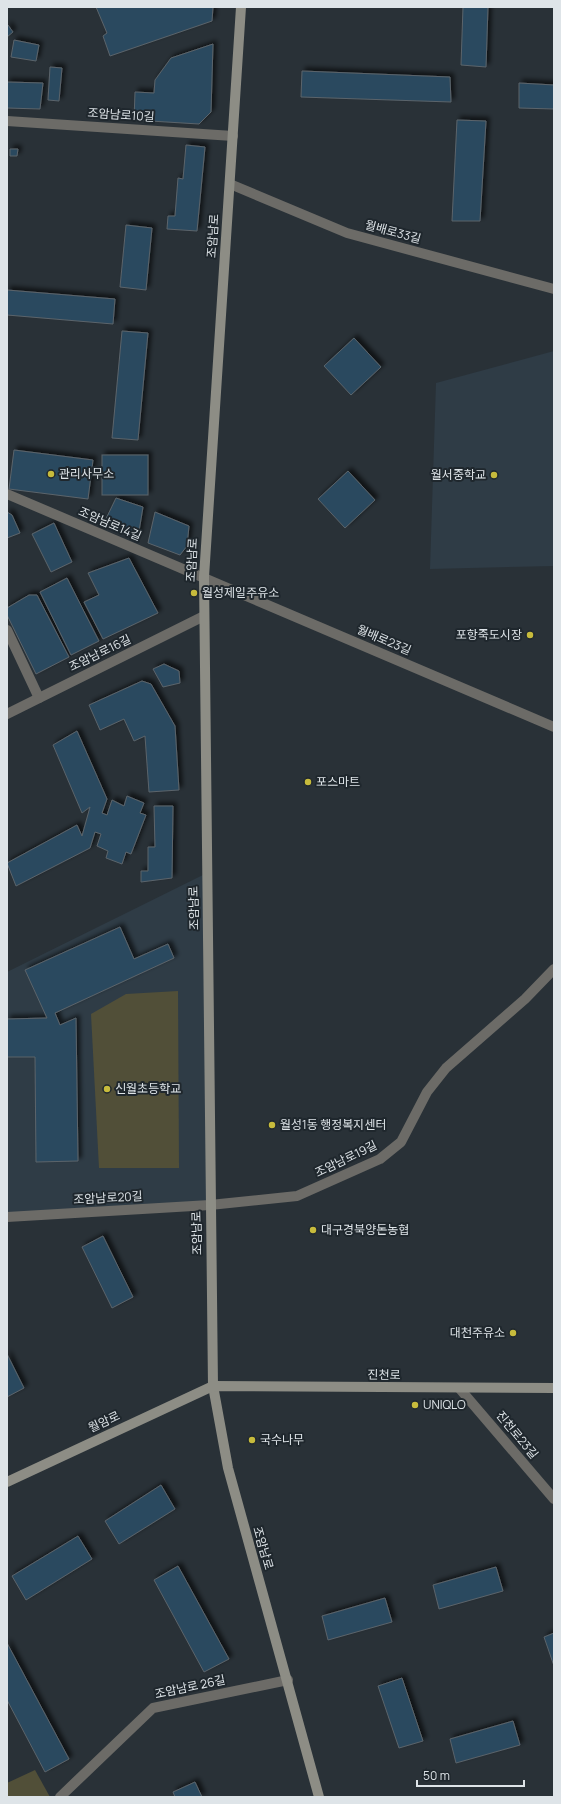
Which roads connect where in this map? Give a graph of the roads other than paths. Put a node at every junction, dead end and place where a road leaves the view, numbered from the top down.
1 (241, 7) edge
2 (7, 121) edge
3 (233, 136) junction
4 (230, 184) junction
5 (554, 290) edge
6 (7, 494) edge
7 (204, 577) junction
8 (204, 616) junction
9 (7, 630) edge
10 (39, 698) junction
11 (7, 714) edge
12 (554, 727) edge
13 (554, 969) edge
14 (210, 1205) junction
15 (7, 1217) edge
16 (213, 1386) junction
17 (554, 1388) edge
18 (460, 1389) junction
19 (7, 1482) edge
20 (554, 1499) edge
21 (288, 1680) junction
22 (60, 1797) edge
23 (319, 1797) edge

1 - 3 main road, 조암남로
2 - 3 street, 조암남로10길
3 - 4 main road, 조암남로
4 - 5 street, 월배로33길
4 - 7 main road, 조암남로
6 - 7 street, 조암남로14길
7 - 8 main road, 조암남로
7 - 12 street, 월배로23길
8 - 10 street, 조암남로16길
8 - 14 main road, 조암남로
9 - 10 street
10 - 11 street, 조암남로16길
13 - 14 street, 조암남로19길
14 - 15 street, 조암남로20길
14 - 16 main road, 조암남로
16 - 18 main road, 진천로
16 - 19 main road, 월암로
16 - 21 main road, 조암남로
17 - 18 main road, 진천로
18 - 20 street, 진천로23길
21 - 22 street, 조암남로 26길
21 - 23 main road, 조암남로

